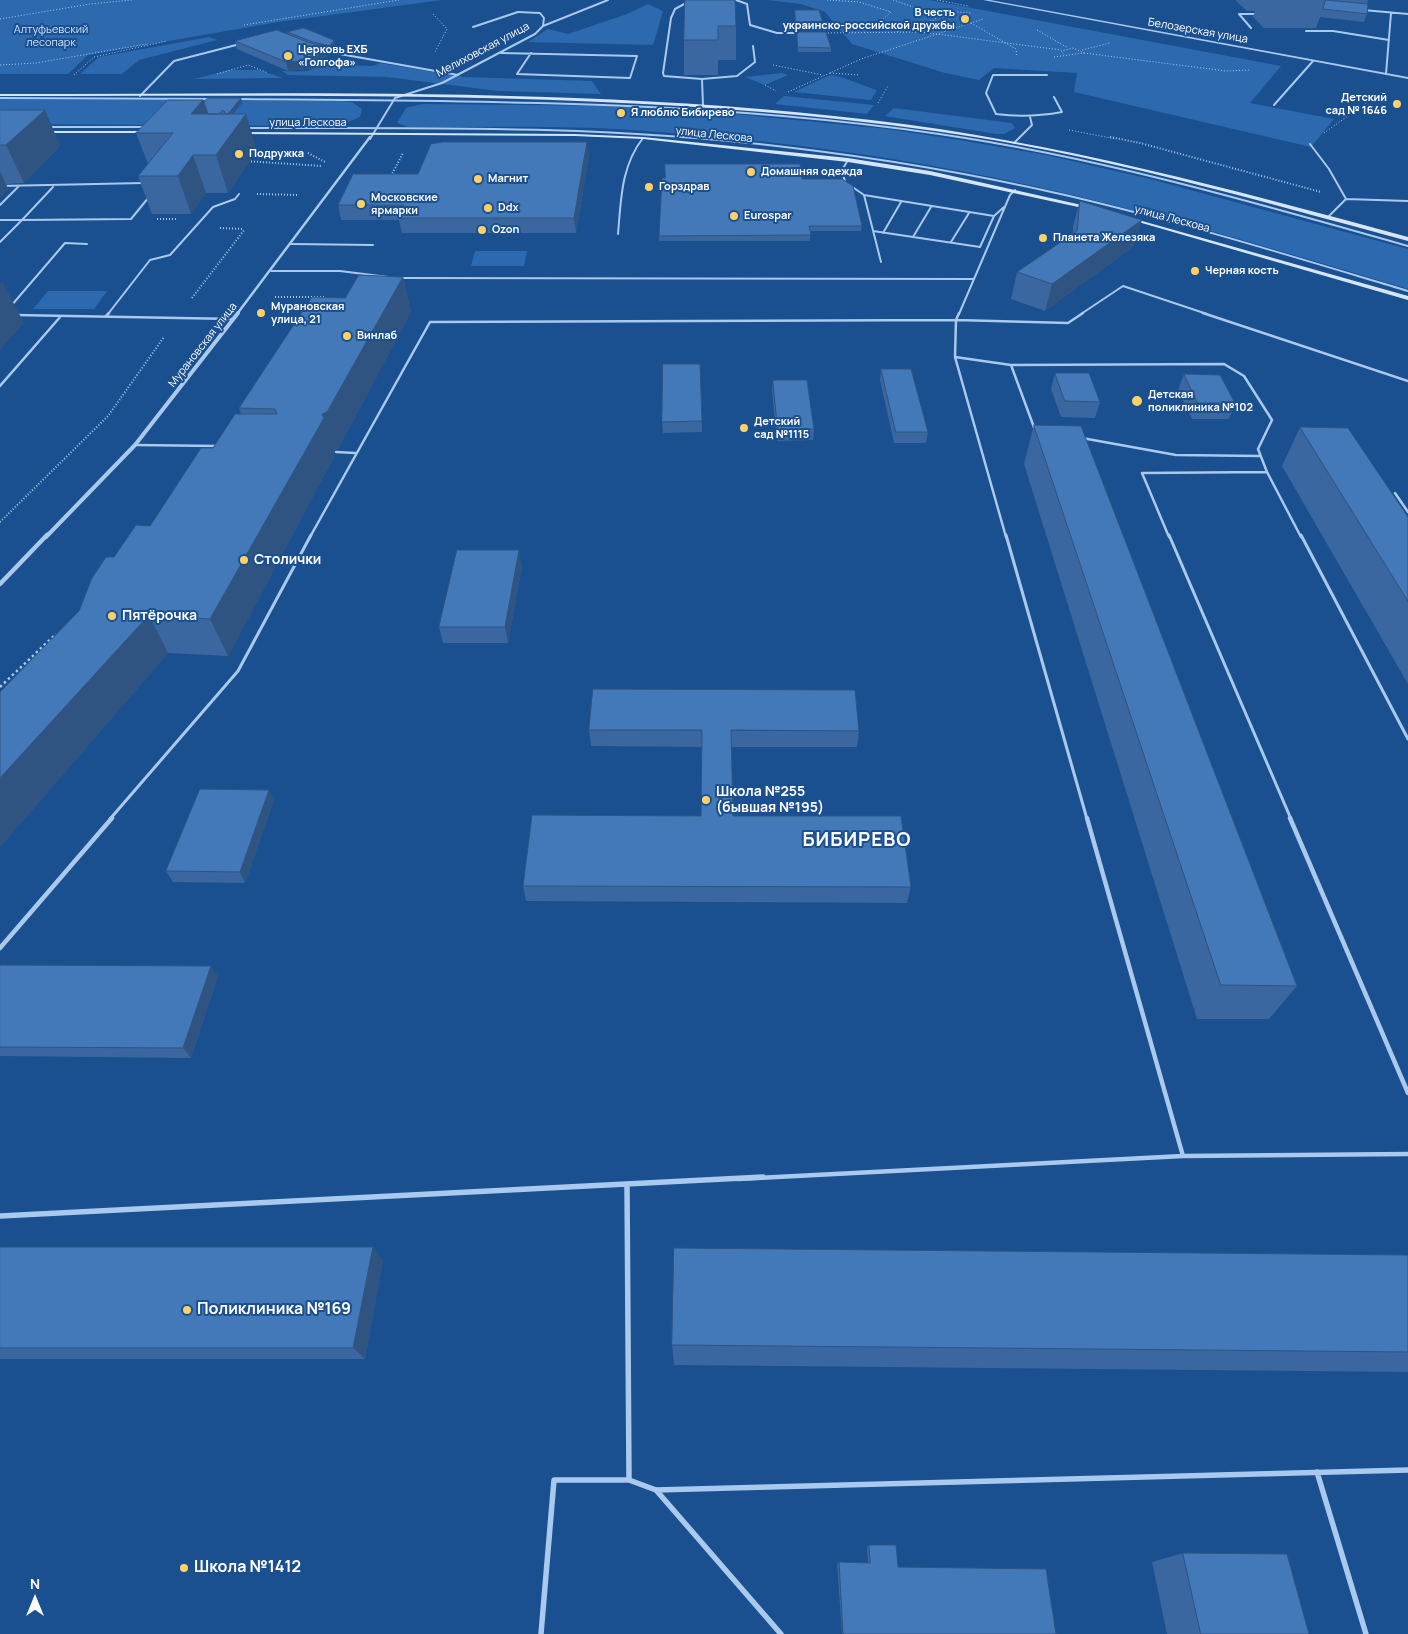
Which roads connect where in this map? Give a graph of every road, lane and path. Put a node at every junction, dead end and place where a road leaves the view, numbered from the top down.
1 (132, 0) edge
2 (608, 0) edge
3 (736, 0) edge
4 (827, 0) edge
5 (893, 0) edge
6 (985, 0) edge
7 (694, 1) edge
8 (927, 10) junction
9 (1363, 10) edge
10 (518, 12) joint
11 (979, 13) dead end
12 (1391, 13) junction
13 (433, 14) dead end
14 (916, 14) dead end
15 (1258, 14) dead end
16 (1408, 14) edge
17 (989, 17) dead end
18 (0, 19) edge
19 (971, 23) junction
20 (543, 26) junction
21 (473, 27) dead end
22 (896, 28) junction
23 (1251, 28) dead end
24 (1306, 31) dead end
25 (898, 32) junction
26 (825, 33) joint
27 (933, 35) junction
28 (170, 40) dead end
29 (1389, 40) junction
30 (249, 42) edge
31 (1115, 42) dead end
32 (1008, 44) junction
33 (753, 46) dead end
34 (322, 50) edge
35 (1061, 50) junction
36 (1081, 50) junction
37 (501, 52) junction
38 (530, 53) junction
39 (1084, 53) junction
40 (435, 56) dead end
41 (94, 57) dead end
42 (1313, 61) junction
43 (755, 62) junction
44 (0, 65) edge
45 (1256, 70) dead end
46 (829, 73) junction
47 (1386, 74) junction
48 (212, 75) dead end
49 (860, 75) dead end
50 (1020, 75) junction
51 (1047, 75) dead end
52 (70, 76) dead end
53 (275, 76) edge
54 (458, 76) junction
55 (824, 76) junction
56 (1408, 78) edge
57 (702, 80) junction
58 (888, 86) dead end
59 (1385, 90) dead end
60 (783, 94) dead end
61 (0, 96) edge
62 (140, 96) junction
63 (1054, 97) dead end
64 (394, 99) junction
65 (878, 104) dead end
66 (1274, 104) dead end
67 (703, 105) junction
68 (1030, 117) junction
69 (148, 127) edge
70 (244, 128) dead end
71 (376, 128) junction
72 (39, 129) joint
73 (152, 132) edge
74 (230, 133) edge
75 (373, 133) junction
76 (643, 138) junction
77 (1014, 143) junction
78 (1310, 144) joint
79 (406, 146) dead end
80 (848, 160) junction
81 (245, 161) dead end
82 (322, 166) dead end
83 (388, 182) edge
84 (150, 183) edge
85 (0, 186) edge
86 (19, 186) junction
87 (53, 187) dead end
88 (154, 190) edge
89 (1016, 190) junction
90 (239, 194) joint
91 (864, 195) junction
92 (299, 196) dead end
93 (1346, 199) junction
94 (1408, 201) edge
95 (901, 202) junction
96 (0, 205) edge
97 (1006, 206) junction
98 (931, 207) junction
99 (969, 212) junction
100 (994, 216) junction
101 (1328, 217) junction
102 (131, 219) junction
103 (202, 219) junction
104 (0, 220) edge
105 (22, 220) junction
106 (245, 229) dead end
107 (872, 231) junction
108 (883, 233) junction
109 (618, 234) dead end
110 (913, 237) junction
111 (1408, 239) edge
112 (0, 242) edge
113 (951, 242) junction
114 (87, 244) dead end
115 (291, 244) junction
116 (373, 245) dead end
117 (1408, 246) edge
118 (881, 262) dead end
119 (271, 271) junction
120 (974, 279) junction
121 (1408, 291) edge
122 (252, 297) junction
123 (1408, 298) edge
124 (319, 305) edge
125 (9, 308) dead end
126 (12, 315) dead end
127 (61, 316) junction
128 (106, 316) junction
129 (177, 318) junction
130 (234, 319) junction
131 (956, 320) junction
132 (955, 357) junction
133 (1011, 365) junction
134 (1408, 381) edge
135 (0, 386) edge
136 (1043, 431) edge
137 (1081, 438) edge
138 (136, 445) junction
139 (220, 446) edge
140 (336, 452) edge
141 (355, 453) junction
142 (1260, 456) junction
143 (1266, 472) junction
144 (1395, 493) dead end
145 (1408, 512) edge
146 (0, 522) edge
147 (0, 584) edge
148 (63, 628) edge
149 (0, 687) edge
150 (1408, 739) edge
151 (0, 948) edge
152 (1408, 1093) edge
153 (1408, 1154) edge
154 (1183, 1156) junction
155 (627, 1185) junction
156 (0, 1216) edge
157 (1408, 1470) edge
158 (1317, 1472) junction
159 (629, 1480) junction
160 (656, 1490) junction
161 (541, 1634) edge
162 (781, 1634) edge
163 (1366, 1634) edge

1 - 18 path
2 - 20 lane
3 - 26 lane
4 - 22 path
5 - 8 path
6 - 42 street, Белозерская улица
7 - 57 lane
8 - 11 path
8 - 14 path
8 - 22 path
9 - 12 lane
10 - 20 street, Мелиховская улица
10 - 21 lane
12 - 16 lane
12 - 29 lane
13 - 40 path
15 - 23 lane
17 - 19 path
19 - 27 path
19 - 32 path
20 - 37 street, Мелиховская улица
22 - 25 path
24 - 29 lane
25 - 26 path
25 - 27 path
27 - 32 path
27 - 46 path
28 - 44 path
29 - 47 lane
30 - 62 lane
31 - 36 path
32 - 35 path
32 - 50 path
33 - 43 lane
34 - 54 lane
35 - 36 path
35 - 39 path
36 - 39 path
37 - 38 lane
37 - 54 street, Мелиховская улица
38 - 38 lane
39 - 45 path
41 - 52 path
42 - 47 street, Белозерская улица
42 - 66 lane
43 - 55 path
43 - 57 lane
46 - 49 path
46 - 55 path
47 - 56 street, Белозерская улица
48 - 53 path
50 - 51 lane
50 - 68 lane
54 - 64 street, Мелиховская улица
55 - 60 path
57 - 67 lane
58 - 65 path
59 - 78 path
61 - 62 main road, улица Лескова
61 - 64 lane, улица Лескова
62 - 64 main road, улица Лескова
63 - 68 lane
64 - 67 main road, улица Лескова
64 - 71 street, Мурановская улица
64 - 117 lane, улица Лескова
67 - 77 main road, улица Лескова
68 - 77 lane
69 - 72 lane
70 - 71 lane, улица Лескова
71 - 75 street, Мурановская улица
71 - 121 lane, улица Лескова
72 - 73 main road
74 - 75 main road, улица Лескова
75 - 76 main road, улица Лескова
75 - 115 street, Мурановская улица
76 - 80 main road, улица Лескова
76 - 109 lane
77 - 101 main road, улица Лескова
78 - 93 lane
79 - 83 path
80 - 89 main road, улица Лескова
80 - 91 lane
81 - 82 path
84 - 86 lane
85 - 86 lane
86 - 96 lane
87 - 105 lane
88 - 102 lane
89 - 97 lane
89 - 123 main road, улица Лескова
90 - 92 path
90 - 103 lane
91 - 95 lane
91 - 107 lane
93 - 94 lane
93 - 101 lane
95 - 98 lane
95 - 108 lane
97 - 100 lane
97 - 120 lane
98 - 99 lane
98 - 110 lane
99 - 100 lane
99 - 113 lane
100 - 113 lane
101 - 111 main road, улица Лескова
102 - 103 path
102 - 105 lane
103 - 128 lane
104 - 105 lane
105 - 112 lane
106 - 129 path
107 - 108 lane
107 - 118 lane
108 - 110 lane
110 - 113 lane
114 - 125 lane
115 - 116 lane
115 - 119 street, Мурановская улица
119 - 120 lane
119 - 122 street, Мурановская улица
120 - 131 lane
122 - 124 path
122 - 130 street, Мурановская улица
126 - 127 lane
127 - 128 lane
127 - 135 lane
128 - 129 lane
129 - 130 lane
129 - 146 path
130 - 138 street, Мурановская улица
131 - 132 lane
131 - 134 lane
131 - 141 lane
132 - 133 lane
132 - 154 lane
133 - 136 lane
133 - 142 lane
137 - 142 lane
138 - 139 lane
138 - 147 street, Мурановская улица
140 - 141 lane
141 - 151 lane
142 - 143 lane
143 - 150 lane
143 - 152 lane
144 - 145 lane
148 - 149 path
153 - 154 lane
154 - 155 lane
155 - 156 lane
155 - 159 lane
157 - 158 lane
158 - 160 lane
158 - 163 lane
159 - 160 lane
159 - 161 lane
160 - 162 lane

